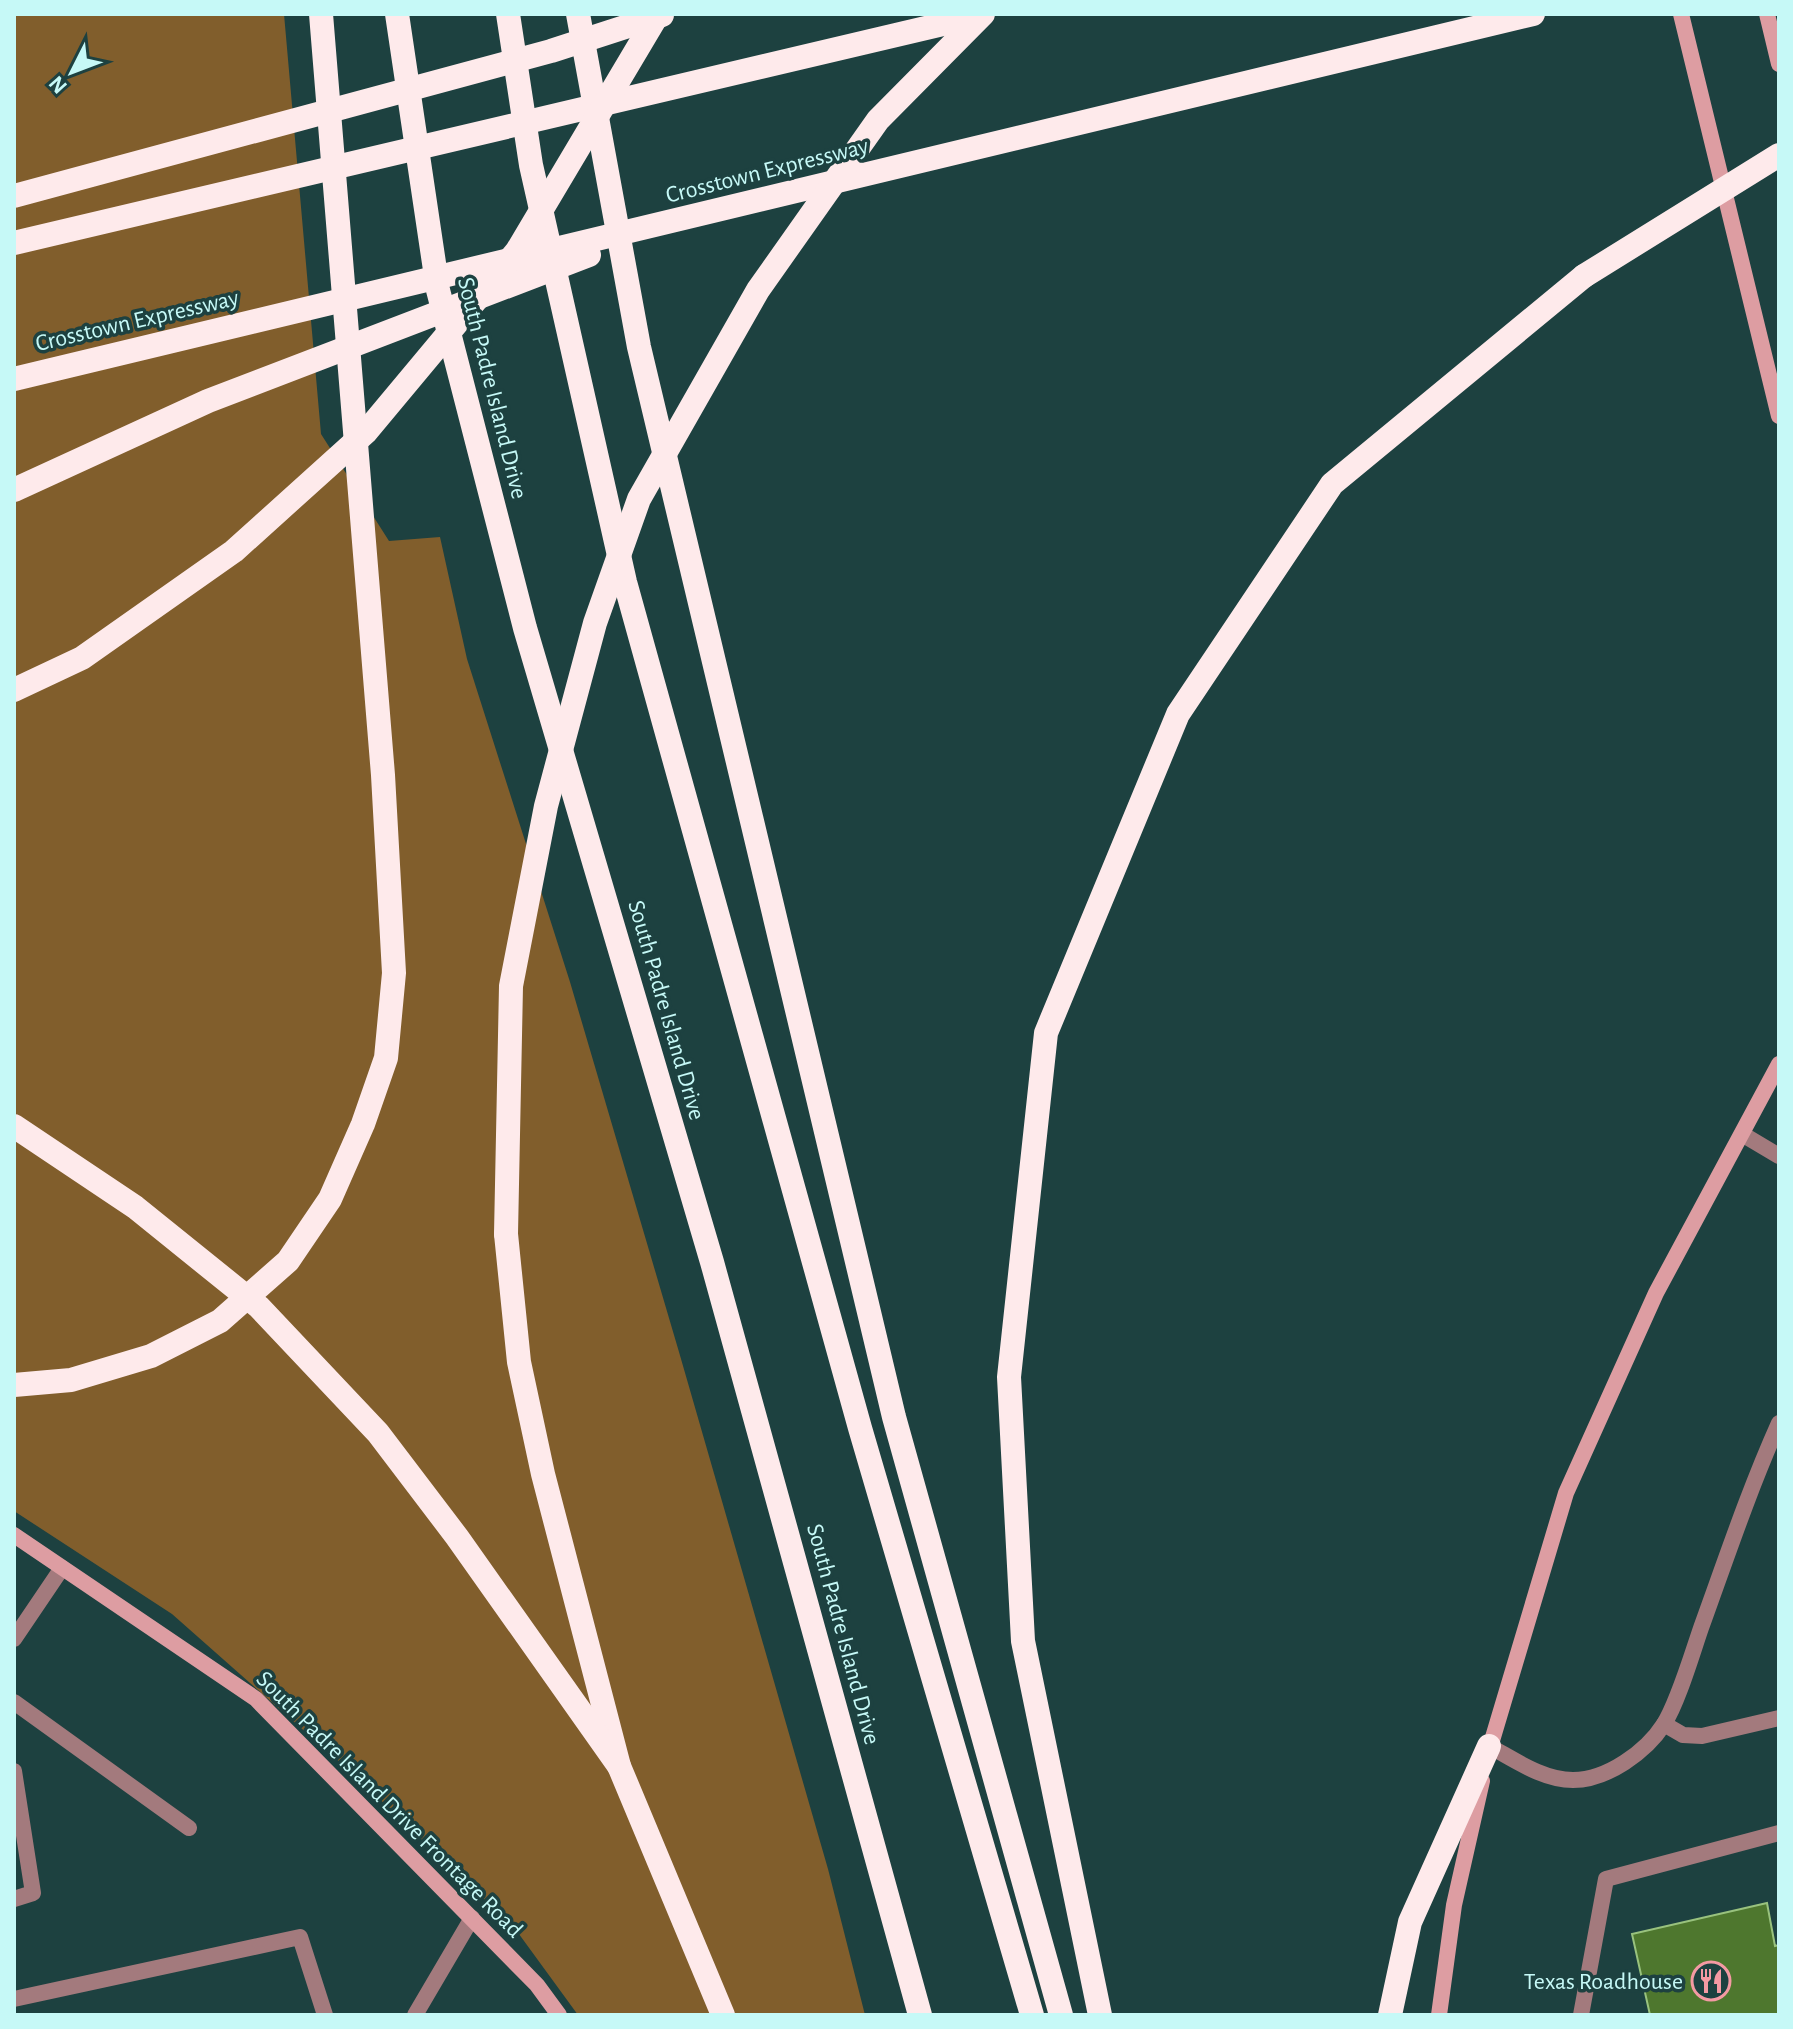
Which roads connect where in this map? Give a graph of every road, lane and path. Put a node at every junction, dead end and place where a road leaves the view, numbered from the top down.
1 (321, 14) edge
2 (397, 14) edge
3 (508, 14) edge
4 (578, 14) edge
5 (658, 14) edge
6 (665, 14) edge
7 (986, 14) edge
8 (1533, 14) edge
9 (1681, 14) edge
10 (1767, 14) edge
11 (1779, 64) edge
12 (1779, 155) edge
13 (14, 196) edge
14 (679, 220) junction
15 (14, 243) edge
16 (14, 379) edge
17 (1779, 416) edge
18 (14, 490) edge
19 (14, 690) edge
20 (1779, 1064) edge
21 (14, 1126) edge
22 (1742, 1134) junction
23 (1779, 1156) edge
24 (14, 1385) edge
25 (1779, 1423) edge
26 (14, 1535) edge
27 (62, 1568) junction
28 (14, 1639) edge
29 (14, 1702) edge
30 (1779, 1718) edge
31 (1664, 1724) junction
32 (1489, 1746) junction
33 (619, 1766) junction
34 (14, 1771) edge
35 (189, 1828) dead end
36 (1779, 1833) edge
37 (14, 1899) edge
38 (472, 1918) junction
39 (14, 1999) edge
40 (325, 2015) edge
41 (415, 2015) edge
42 (559, 2015) edge
43 (723, 2015) edge
44 (920, 2015) edge
45 (1032, 2015) edge
46 (1061, 2015) edge
47 (1100, 2015) edge
48 (1390, 2015) edge
49 (1439, 2015) edge
50 (1581, 2015) edge

1 - 24 highway
2 - 44 highway, South Padre Island Drive
3 - 45 highway
4 - 46 highway
5 - 19 highway, bridge
6 - 13 highway, bridge
7 - 15 highway, bridge
7 - 33 highway, bridge
8 - 14 highway, Crosstown Expressway, bridge
9 - 17 main road
10 - 11 main road
12 - 47 highway, bridge
14 - 16 highway, Crosstown Expressway, bridge
14 - 18 highway, bridge
20 - 22 main road
21 - 33 highway, bridge
22 - 23 lane
22 - 32 main road
25 - 31 lane
26 - 27 main road, South Padre Island Drive Frontage Road
27 - 28 lane
27 - 38 main road, South Padre Island Drive Frontage Road
29 - 35 lane
30 - 31 lane
31 - 32 lane
32 - 48 highway
32 - 49 main road
33 - 43 highway
34 - 37 lane
36 - 50 lane
38 - 41 lane
38 - 42 main road, South Padre Island Drive Frontage Road
39 - 40 lane

